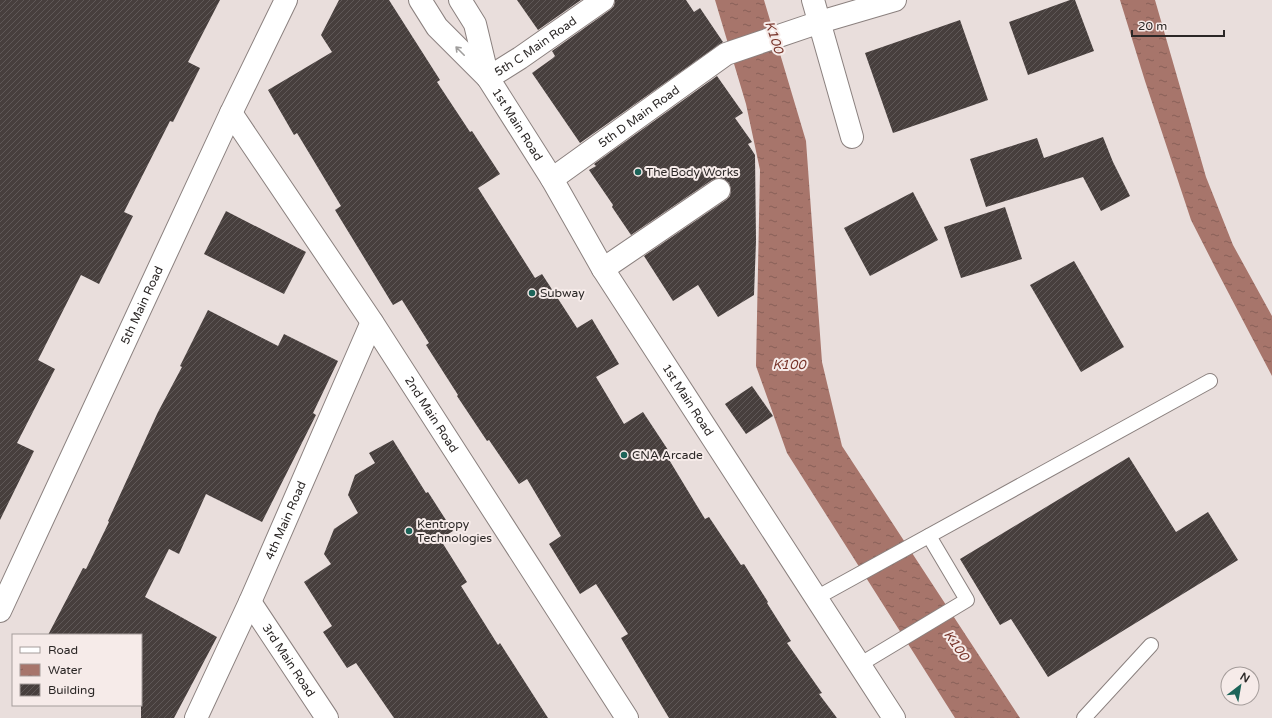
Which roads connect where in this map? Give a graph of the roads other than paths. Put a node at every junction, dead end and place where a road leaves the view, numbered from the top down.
1 (286, 0) edge
2 (420, 0) edge
3 (460, 0) edge
4 (603, 0) edge
5 (813, 0) edge
6 (896, 0) edge
7 (820, 22) junction
8 (488, 78) junction
9 (231, 113) junction
10 (852, 137) dead end
11 (552, 179) junction
12 (719, 190) dead end
13 (603, 269) junction
14 (372, 322) junction
15 (1210, 381) dead end
16 (929, 536) junction
17 (816, 598) junction
18 (250, 602) junction
19 (0, 611) edge
20 (1151, 645) dead end
21 (859, 664) junction
22 (196, 718) edge
23 (327, 718) edge
24 (627, 718) edge
25 (894, 718) edge
26 (1084, 718) edge

1 - 9 street, 5th Main Road
8 -> 2 street, 1st Main Road
3 - 8 street, 1st Main Road
4 - 8 street, 5th C Main Road
5 - 7 street
6 - 7 street, 5th D Main Road
7 - 10 street
7 - 11 street, 5th D Main Road
8 - 11 street, 1st Main Road
9 - 14 street, 2nd Main Road
9 - 19 street, 5th Main Road
11 - 13 street, 1st Main Road
12 - 13 street
13 - 17 street, 1st Main Road
14 - 18 street, 4th Main Road
14 - 24 street, 2nd Main Road
15 - 16 lane
16 - 17 lane
16 - 21 lane
17 - 21 street, 1st Main Road
18 - 22 street, 4th Main Road
18 - 23 street, 3rd Main Road
20 - 26 lane
21 - 25 street, 1st Main Road

